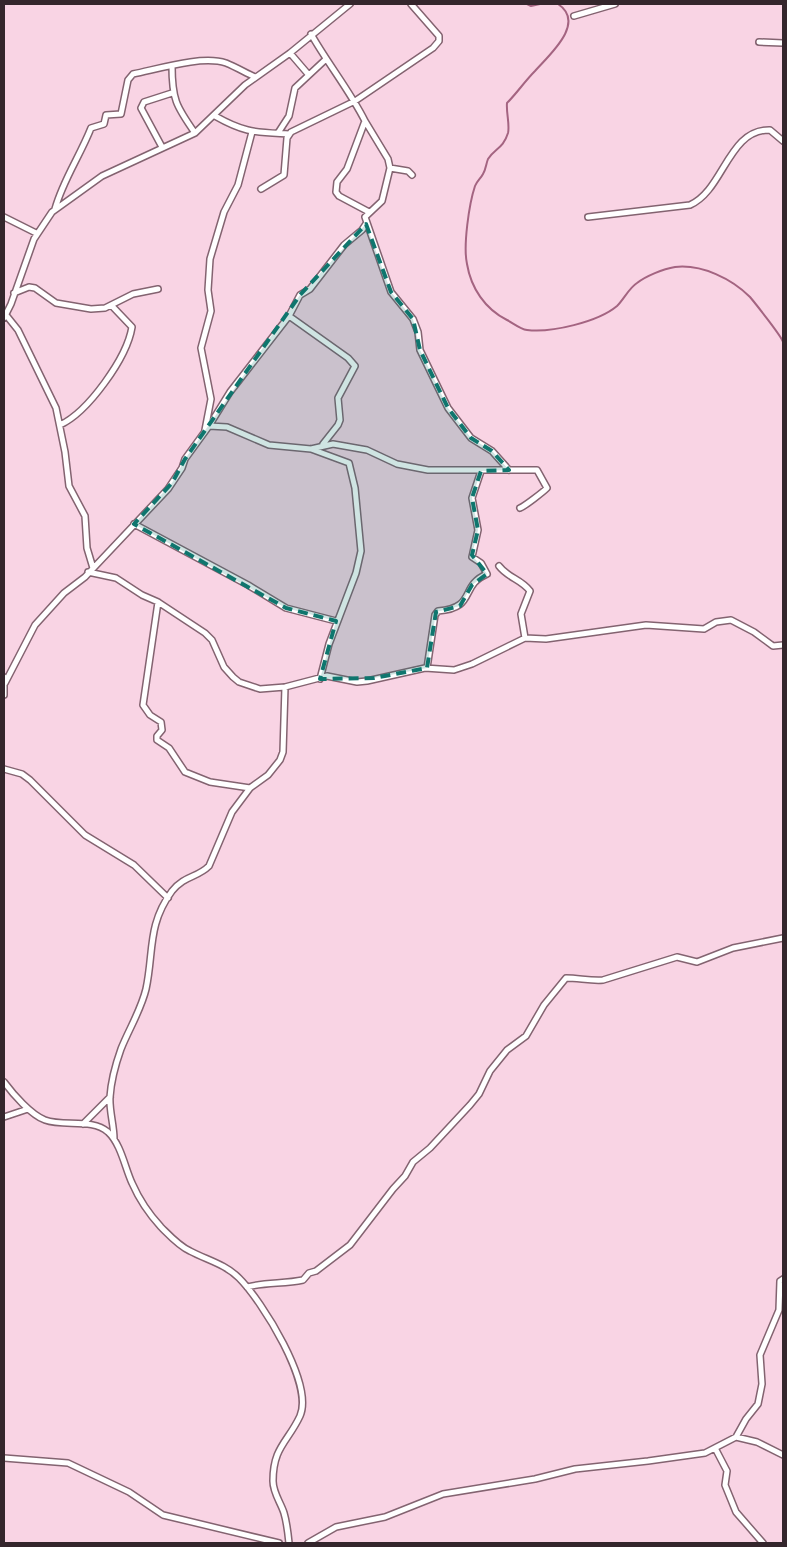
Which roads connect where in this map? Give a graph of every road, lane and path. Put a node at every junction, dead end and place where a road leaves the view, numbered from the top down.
1 (350, 4) edge
2 (411, 4) edge
3 (615, 4) edge
4 (574, 16) dead end
5 (311, 34) junction
6 (759, 42) dead end
7 (783, 43) edge
8 (290, 53) junction
9 (325, 60) junction
10 (172, 66) junction
11 (308, 74) junction
12 (255, 77) junction
13 (172, 93) junction
14 (355, 101) junction
15 (215, 116) junction
16 (365, 121) junction
17 (252, 132) junction
18 (195, 133) junction
19 (278, 133) junction
20 (289, 134) junction
21 (783, 140) edge
22 (162, 147) junction
23 (390, 168) junction
24 (412, 175) dead end
25 (261, 189) dead end
26 (54, 209) junction
27 (369, 212) junction
28 (4, 217) edge
29 (588, 217) dead end
30 (366, 224) junction
31 (36, 233) junction
32 (158, 289) dead end
33 (14, 293) junction
34 (112, 306) junction
35 (5, 316) edge
36 (290, 316) junction
37 (60, 425) junction
38 (209, 426) junction
39 (204, 432) junction
40 (322, 445) junction
41 (311, 449) junction
42 (509, 470) junction
43 (481, 471) junction
44 (520, 508) dead end
45 (134, 524) junction
46 (498, 566) dead end
47 (93, 568) junction
48 (88, 572) junction
49 (158, 602) junction
50 (336, 621) junction
51 (525, 638) junction
52 (783, 645) edge
53 (427, 668) junction
54 (320, 679) junction
55 (4, 680) edge
56 (285, 687) junction
57 (4, 695) edge
58 (4, 769) edge
59 (250, 788) junction
60 (168, 898) junction
61 (783, 938) edge
62 (4, 1082) edge
63 (110, 1097) junction
64 (28, 1109) junction
65 (4, 1118) edge
66 (83, 1124) junction
67 (114, 1139) junction
68 (783, 1280) edge
69 (247, 1287) junction
70 (736, 1436) junction
71 (715, 1448) junction
72 (783, 1455) edge
73 (4, 1458) edge
74 (279, 1543) edge
75 (289, 1543) edge
76 (308, 1543) edge
77 (763, 1543) edge

1 - 5 street
2 - 14 street
3 - 4 street
5 - 8 street
5 - 9 street
6 - 7 street
8 - 11 street
8 - 12 street
9 - 11 street
9 - 14 street
10 - 12 street
10 - 13 street
10 - 26 street
11 - 19 street
12 - 15 street
13 - 18 street
13 - 22 street
14 - 16 street
14 - 20 street
15 - 17 street
15 - 18 street
16 - 23 street
16 - 27 street
17 - 19 street
17 - 39 street
18 - 22 street
19 - 20 street
20 - 25 street
21 - 29 street
22 - 26 street
23 - 24 street
23 - 27 street
26 - 31 street
27 - 30 street
28 - 31 street
30 - 36 street
30 - 42 street
31 - 33 street
32 - 34 street
33 - 34 street
33 - 35 street
34 - 37 street
35 - 37 street
36 - 38 street
36 - 40 street
37 - 47 street
38 - 39 street
38 - 41 street
39 - 45 street
40 - 41 street
40 - 43 street
41 - 50 street
42 - 43 street
42 - 44 street
43 - 53 street
45 - 47 street
45 - 50 street
46 - 51 street
47 - 48 street
48 - 49 street
48 - 55 street
49 - 56 street
49 - 59 street
50 - 54 street
51 - 52 street
51 - 53 street
53 - 54 street
54 - 56 street
55 - 57 street
56 - 59 street
58 - 60 street
59 - 60 street
60 - 63 street
61 - 69 street
62 - 64 street
63 - 66 street
63 - 67 street
64 - 65 street
64 - 66 street
66 - 67 street
67 - 69 street
68 - 70 street
69 - 75 street
70 - 71 street
70 - 72 street
71 - 76 street
71 - 77 street
73 - 74 street

